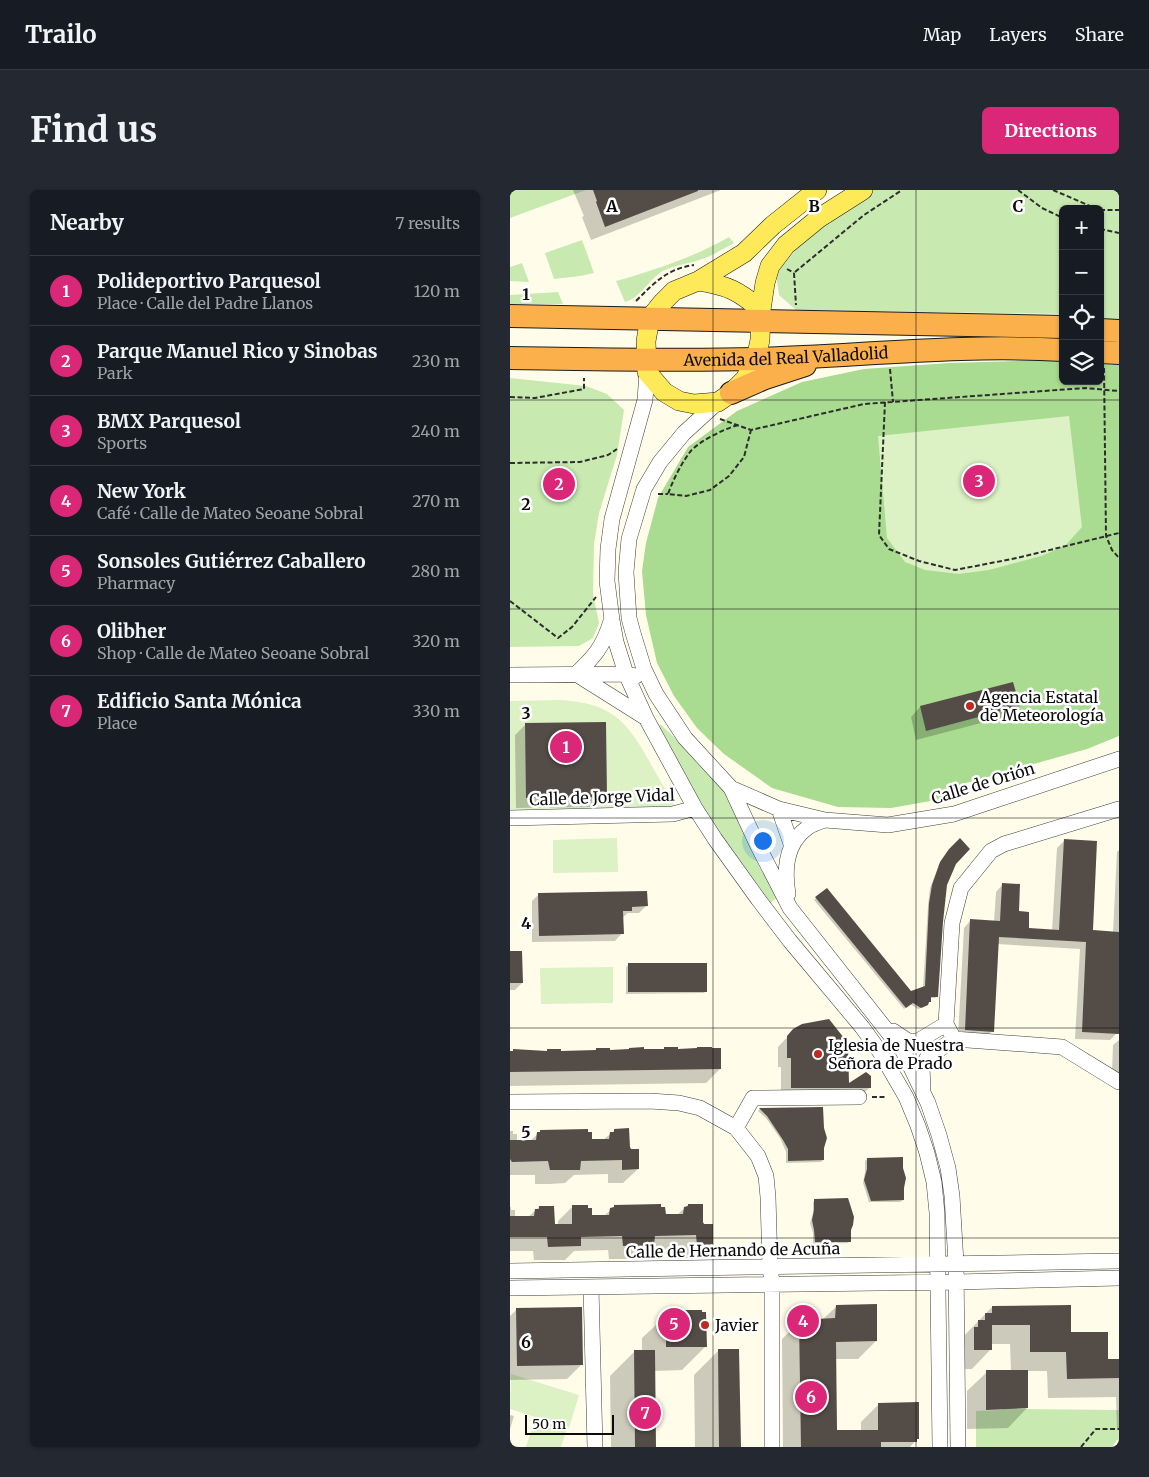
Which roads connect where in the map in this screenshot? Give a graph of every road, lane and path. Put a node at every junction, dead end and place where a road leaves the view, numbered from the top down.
1 (818, 190) edge
2 (863, 190) edge
3 (902, 190) edge
4 (1018, 190) edge
5 (1053, 190) edge
6 (1089, 205) edge
7 (1104, 209) edge
8 (1119, 210) edge
9 (1059, 216) edge
10 (1104, 230) edge
11 (1119, 234) edge
12 (697, 273) junction
13 (794, 273) dead end
14 (632, 304) dead end
15 (510, 316) edge
16 (761, 316) junction
17 (650, 318) junction
18 (1059, 327) edge
19 (1104, 330) edge
20 (1119, 331) edge
21 (1059, 350) edge
22 (1119, 353) edge
23 (839, 354) junction
24 (510, 358) edge
25 (756, 359) junction
26 (1104, 360) edge
27 (890, 362) dead end
28 (646, 366) junction
29 (584, 378) dead end
30 (1103, 385) edge
31 (1103, 390) junction
32 (1119, 391) edge
33 (510, 397) edge
34 (885, 402) junction
35 (893, 402) junction
36 (722, 404) junction
37 (738, 425) junction
38 (752, 430) junction
39 (621, 446) dead end
40 (510, 463) edge
41 (654, 494) dead end
42 (668, 494) junction
43 (1119, 533) edge
44 (1106, 536) junction
45 (1119, 558) edge
46 (597, 595) dead end
47 (510, 601) edge
48 (612, 620) junction
49 (637, 648) junction
50 (576, 674) junction
51 (626, 674) junction
52 (510, 675) edge
53 (646, 718) junction
54 (685, 738) junction
55 (1119, 759) edge
56 (731, 788) junction
57 (695, 808) junction
58 (779, 809) junction
59 (1119, 809) edge
60 (510, 818) edge
61 (825, 820) junction
62 (791, 844) junction
63 (790, 908) junction
64 (946, 1024) junction
65 (883, 1025) junction
66 (954, 1040) junction
67 (1119, 1082) edge
68 (923, 1093) junction
69 (859, 1097) dead end
70 (510, 1102) edge
71 (736, 1128) junction
72 (1119, 1262) edge
73 (938, 1264) junction
74 (956, 1264) junction
75 (770, 1266) junction
76 (510, 1271) edge
77 (1119, 1278) edge
78 (938, 1282) junction
79 (956, 1282) junction
80 (772, 1284) junction
81 (591, 1287) junction
82 (510, 1288) edge
83 (1119, 1429) edge
84 (595, 1447) edge
85 (772, 1447) edge
86 (940, 1447) edge
87 (958, 1447) edge
88 (1081, 1447) edge

1 - 12 main road
2 - 16 main road
3 - 13 path
4 - 9 path
5 - 6 path
7 - 8 path
10 - 11 path
12 - 14 path
12 - 16 main road
12 - 17 main road
15 - 17 highway, Avenida del Real Valladolid
16 - 17 highway, Avenida del Real Valladolid
16 - 18 highway, Avenida del Real Valladolid
16 - 25 main road
17 - 28 main road
19 - 20 highway
21 - 23 highway, Avenida del Real Valladolid
22 - 26 highway
23 - 25 highway, Avenida del Real Valladolid
23 - 36 highway
24 - 28 highway, Avenida del Real Valladolid
25 - 28 highway, Avenida del Real Valladolid
25 - 36 main road
27 - 35 path
28 - 36 main road
28 - 48 street
29 - 33 path
30 - 31 path
31 - 32 path
31 - 35 path
31 - 44 path
34 - 35 path
34 - 38 path
34 - 44 path
36 - 37 path
36 - 49 street
37 - 38 path
37 - 42 path
38 - 42 path
39 - 40 path
41 - 42 path
43 - 44 path
44 - 45 path
46 - 47 path
48 - 50 street
48 - 51 street
49 - 51 street
49 - 54 street
50 - 51 street
50 - 52 street
50 - 53 street
51 - 53 street
51 - 54 street
53 - 57 street
54 - 56 street
55 - 61 street, Calle de Orión
56 - 58 street, Calle de Orión
56 - 63 street
57 - 60 street, Calle de Jorge Vidal
57 - 73 street
58 - 61 street, Calle de Orión
58 - 62 street
59 - 64 street
61 - 62 street
62 - 63 street
63 - 65 street
64 - 65 street
64 - 66 street
65 - 68 street
66 - 67 street
66 - 68 street
68 - 74 street
69 - 71 street
70 - 71 street
71 - 75 street
72 - 74 street, Calle de Hernando de Acuña
73 - 74 street, Calle de Hernando de Acuña
73 - 75 street, Calle de Hernando de Acuña
73 - 78 street
74 - 79 street
75 - 76 street, Calle de Hernando de Acuña
75 - 80 street
77 - 79 street
78 - 79 street
78 - 80 street
78 - 86 street
79 - 87 street
80 - 81 street
80 - 85 street
81 - 82 street
81 - 84 street
83 - 88 path

